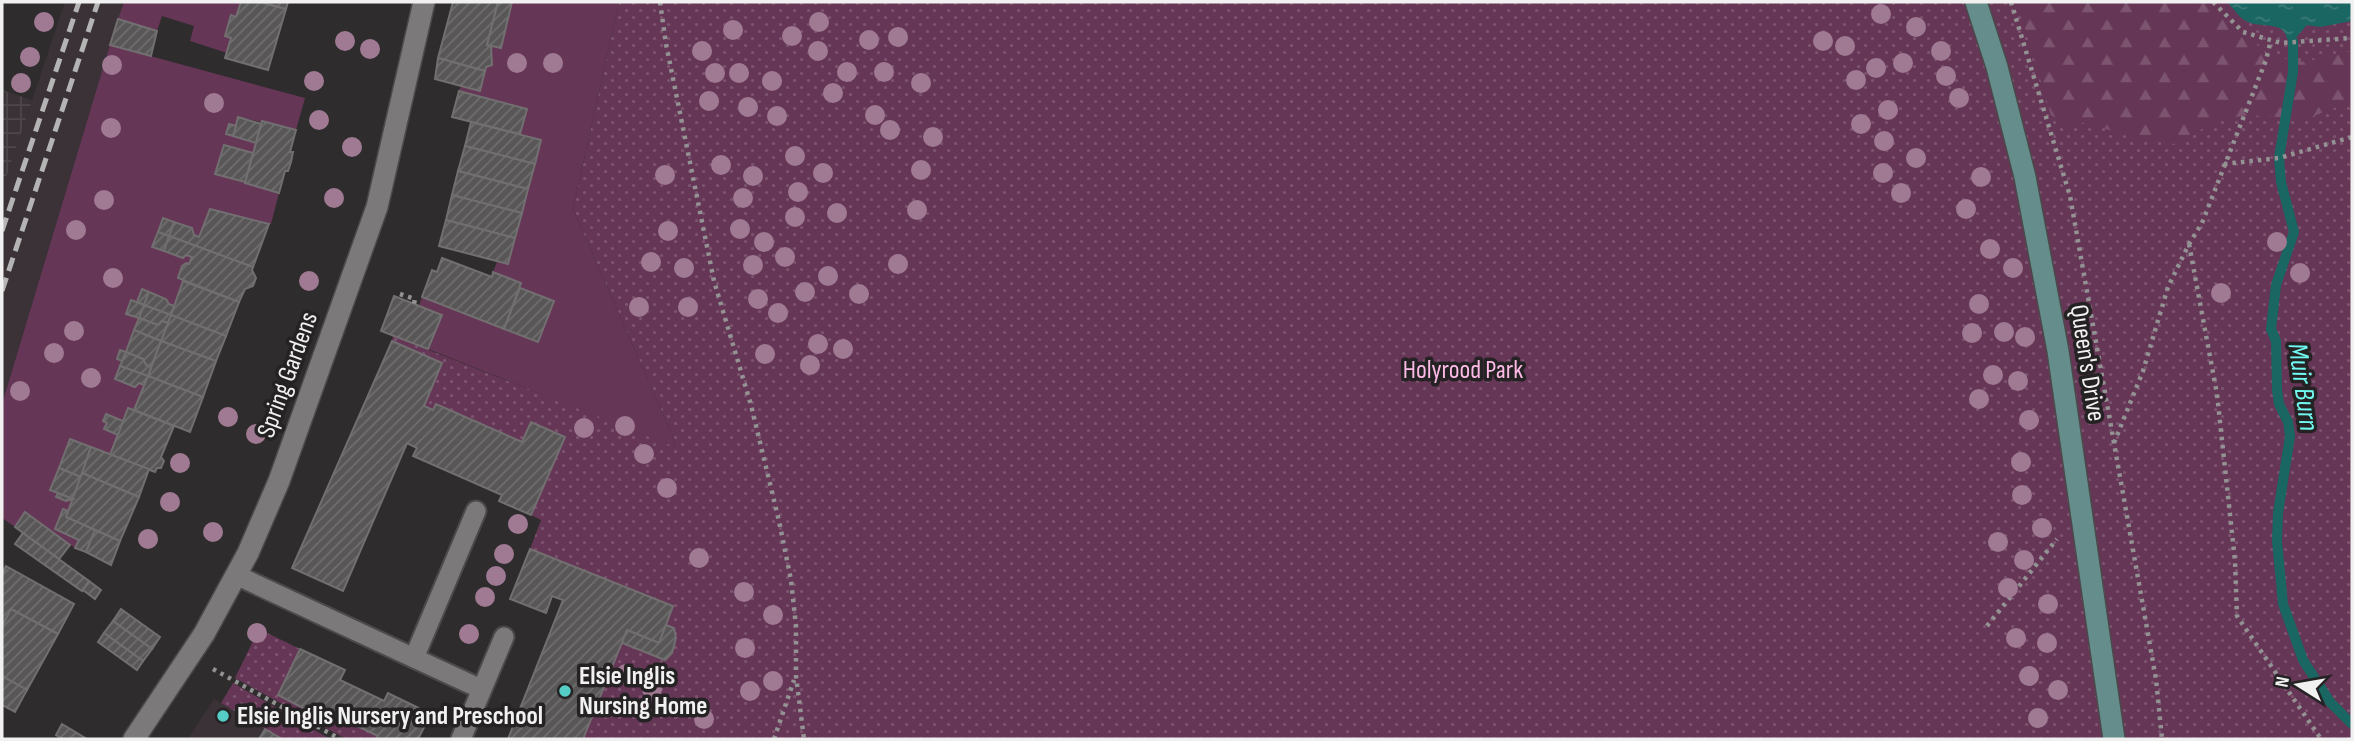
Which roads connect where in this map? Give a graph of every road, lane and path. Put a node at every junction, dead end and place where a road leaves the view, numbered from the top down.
1 (425, 2) edge
2 (660, 2) edge
3 (1976, 2) edge
4 (2011, 2) edge
5 (2213, 2) edge
6 (2352, 38) edge
7 (2271, 40) junction
8 (2352, 136) edge
9 (2224, 164) junction
10 (2189, 244) junction
11 (400, 294) dead end
12 (414, 304) dead end
13 (2114, 443) junction
14 (2081, 510) junction
15 (476, 511) dead end
16 (236, 575) junction
17 (1987, 626) dead end
18 (505, 637) dead end
19 (190, 657) junction
20 (414, 658) junction
21 (796, 676) junction
22 (481, 689) junction
23 (134, 739) edge
24 (340, 739) edge
25 (461, 739) edge
26 (774, 739) edge
27 (804, 739) edge
28 (2114, 739) edge
29 (2162, 739) edge
30 (2321, 739) edge

1 - 16 street, Spring Gardens
2 - 21 path
3 - 14 street, Queen's Drive
4 - 13 path
5 - 7 path
6 - 7 path
7 - 9 path
8 - 9 path
9 - 10 path
10 - 13 path
10 - 30 path
11 - 12 path
13 - 29 path
14 - 17 path
14 - 28 street, Queen's Drive
15 - 20 lane
16 - 19 street, Spring Gardens
16 - 20 lane
18 - 22 lane
19 - 23 street, Spring Gardens
19 - 24 path
20 - 22 lane
21 - 26 path
21 - 27 path
22 - 25 lane

